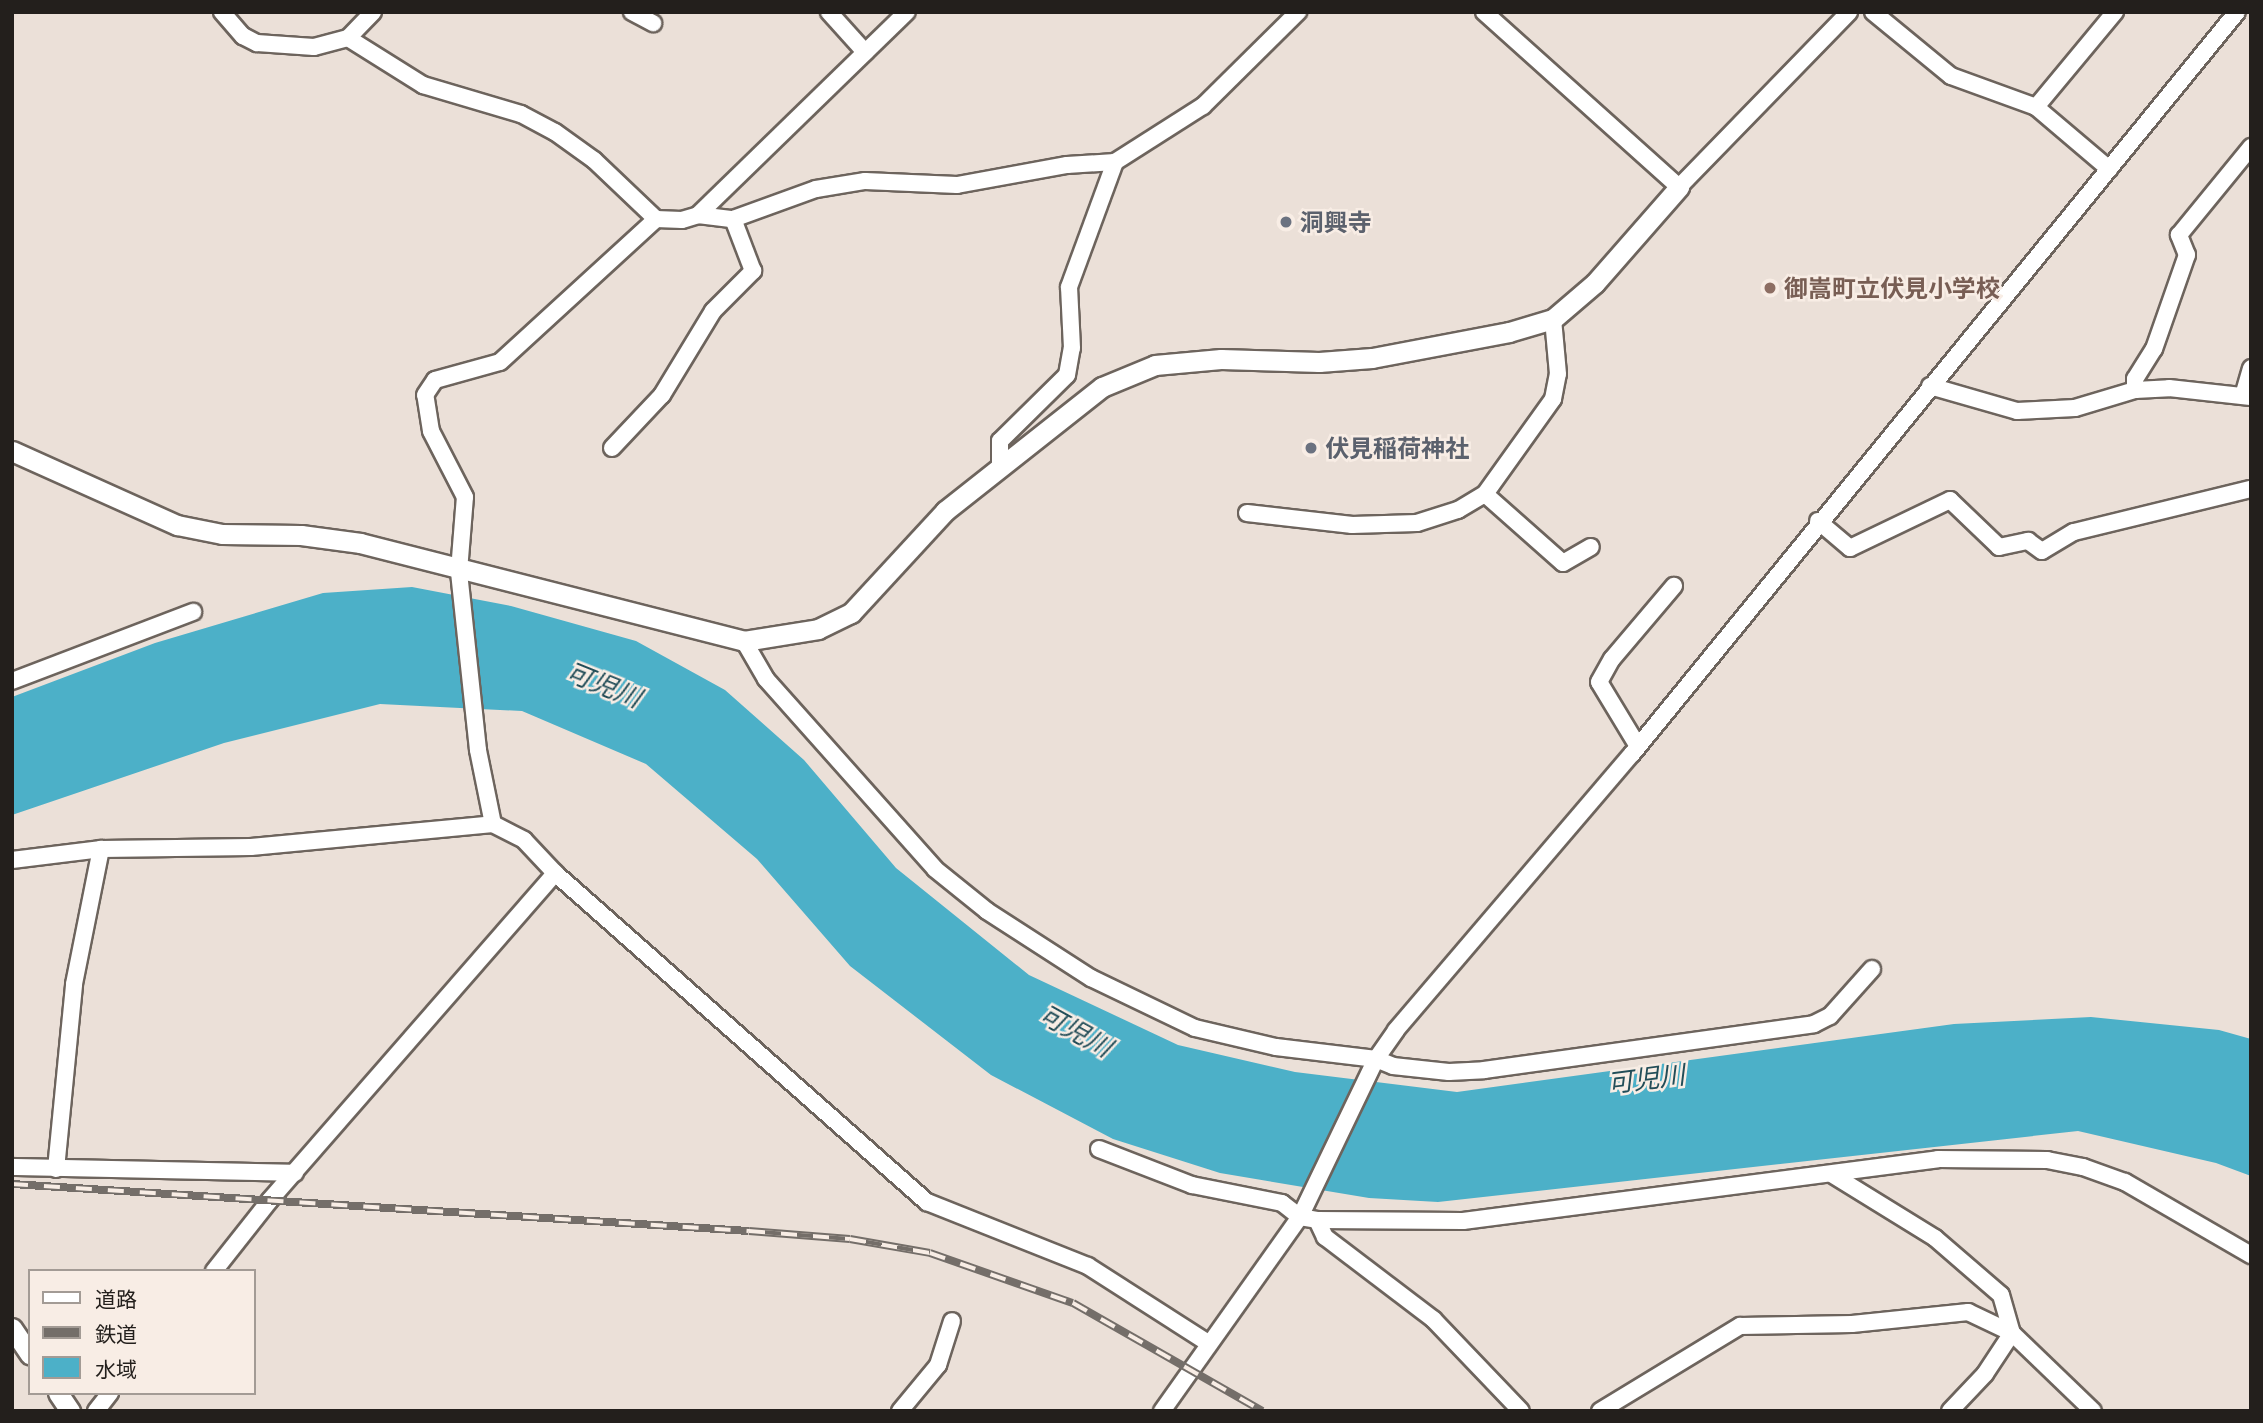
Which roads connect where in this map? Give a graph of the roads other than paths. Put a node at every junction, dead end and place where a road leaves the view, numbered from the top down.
1 (222, 12) edge
2 (373, 12) edge
3 (632, 12) edge
4 (829, 12) edge
5 (907, 12) edge
6 (1298, 12) edge
7 (1484, 12) edge
8 (1849, 12) edge
9 (1873, 12) edge
10 (2115, 12) edge
11 (2237, 12) edge
12 (653, 23) dead end
13 (348, 38) junction
14 (865, 52) junction
15 (2036, 107) junction
16 (2251, 147) edge
17 (1115, 162) junction
18 (2109, 169) junction
19 (1678, 187) junction
20 (698, 215) junction
21 (656, 219) junction
22 (733, 219) junction
23 (1553, 319) junction
24 (2251, 368) edge
25 (1930, 386) junction
26 (2135, 390) junction
27 (2247, 397) edge
28 (612, 448) dead end
29 (12, 451) edge
30 (1000, 468) junction
31 (2251, 489) edge
32 (1485, 494) junction
33 (1247, 513) dead end
34 (1818, 521) junction
35 (1591, 547) dead end
36 (459, 571) junction
37 (1674, 586) dead end
38 (193, 612) dead end
39 (744, 641) junction
40 (12, 681) edge
41 (1636, 743) junction
42 (492, 824) junction
43 (101, 849) junction
44 (12, 860) edge
45 (555, 873) junction
46 (1872, 969) dead end
47 (1376, 1059) junction
48 (1099, 1149) dead end
49 (12, 1167) edge
50 (56, 1169) junction
51 (295, 1174) junction
52 (1833, 1175) junction
53 (1300, 1217) junction
54 (1317, 1220) junction
55 (2251, 1255) edge
56 (216, 1269) edge
57 (952, 1321) dead end
58 (12, 1328) edge
59 (2012, 1333) junction
60 (1208, 1343) junction
61 (28, 1352) edge
62 (59, 1395) edge
63 (108, 1395) edge
64 (70, 1411) edge
65 (96, 1411) edge
66 (900, 1411) edge
67 (1162, 1411) edge
68 (1521, 1411) edge
69 (1600, 1411) edge
70 (1950, 1411) edge
71 (2093, 1411) edge

1 - 13 street
2 - 13 street
3 - 12 street
4 - 14 street
5 - 14 street
6 - 17 street
7 - 19 street
8 - 19 street
9 - 15 street
10 - 15 street
11 - 18 street
13 - 21 street
14 - 20 street
15 - 18 street
16 - 26 street
17 - 22 street
17 - 30 street
18 - 25 street
19 - 23 street
20 - 21 street
20 - 22 street
21 - 36 street
22 - 28 street
23 - 30 street
23 - 32 street
24 - 27 street
25 - 26 street
25 - 34 street
26 - 27 street
29 - 36 street
30 - 39 street
31 - 34 street
32 - 33 street
32 - 35 street
34 - 41 street
36 - 39 street
36 - 42 street
37 - 41 street
38 - 40 street
39 - 47 street
41 - 47 street
42 - 43 street
42 - 45 street
43 - 44 street
43 - 50 street
45 - 51 street
45 - 60 street
46 - 47 street
47 - 53 street
48 - 53 street
49 - 50 street
50 - 51 street
51 - 56 street
52 - 54 street
52 - 55 street
52 - 59 street
53 - 54 street
53 - 60 street
54 - 68 street
57 - 66 street
58 - 61 street
59 - 69 street
59 - 70 street
59 - 71 street
60 - 67 street
62 - 64 street
63 - 65 street

